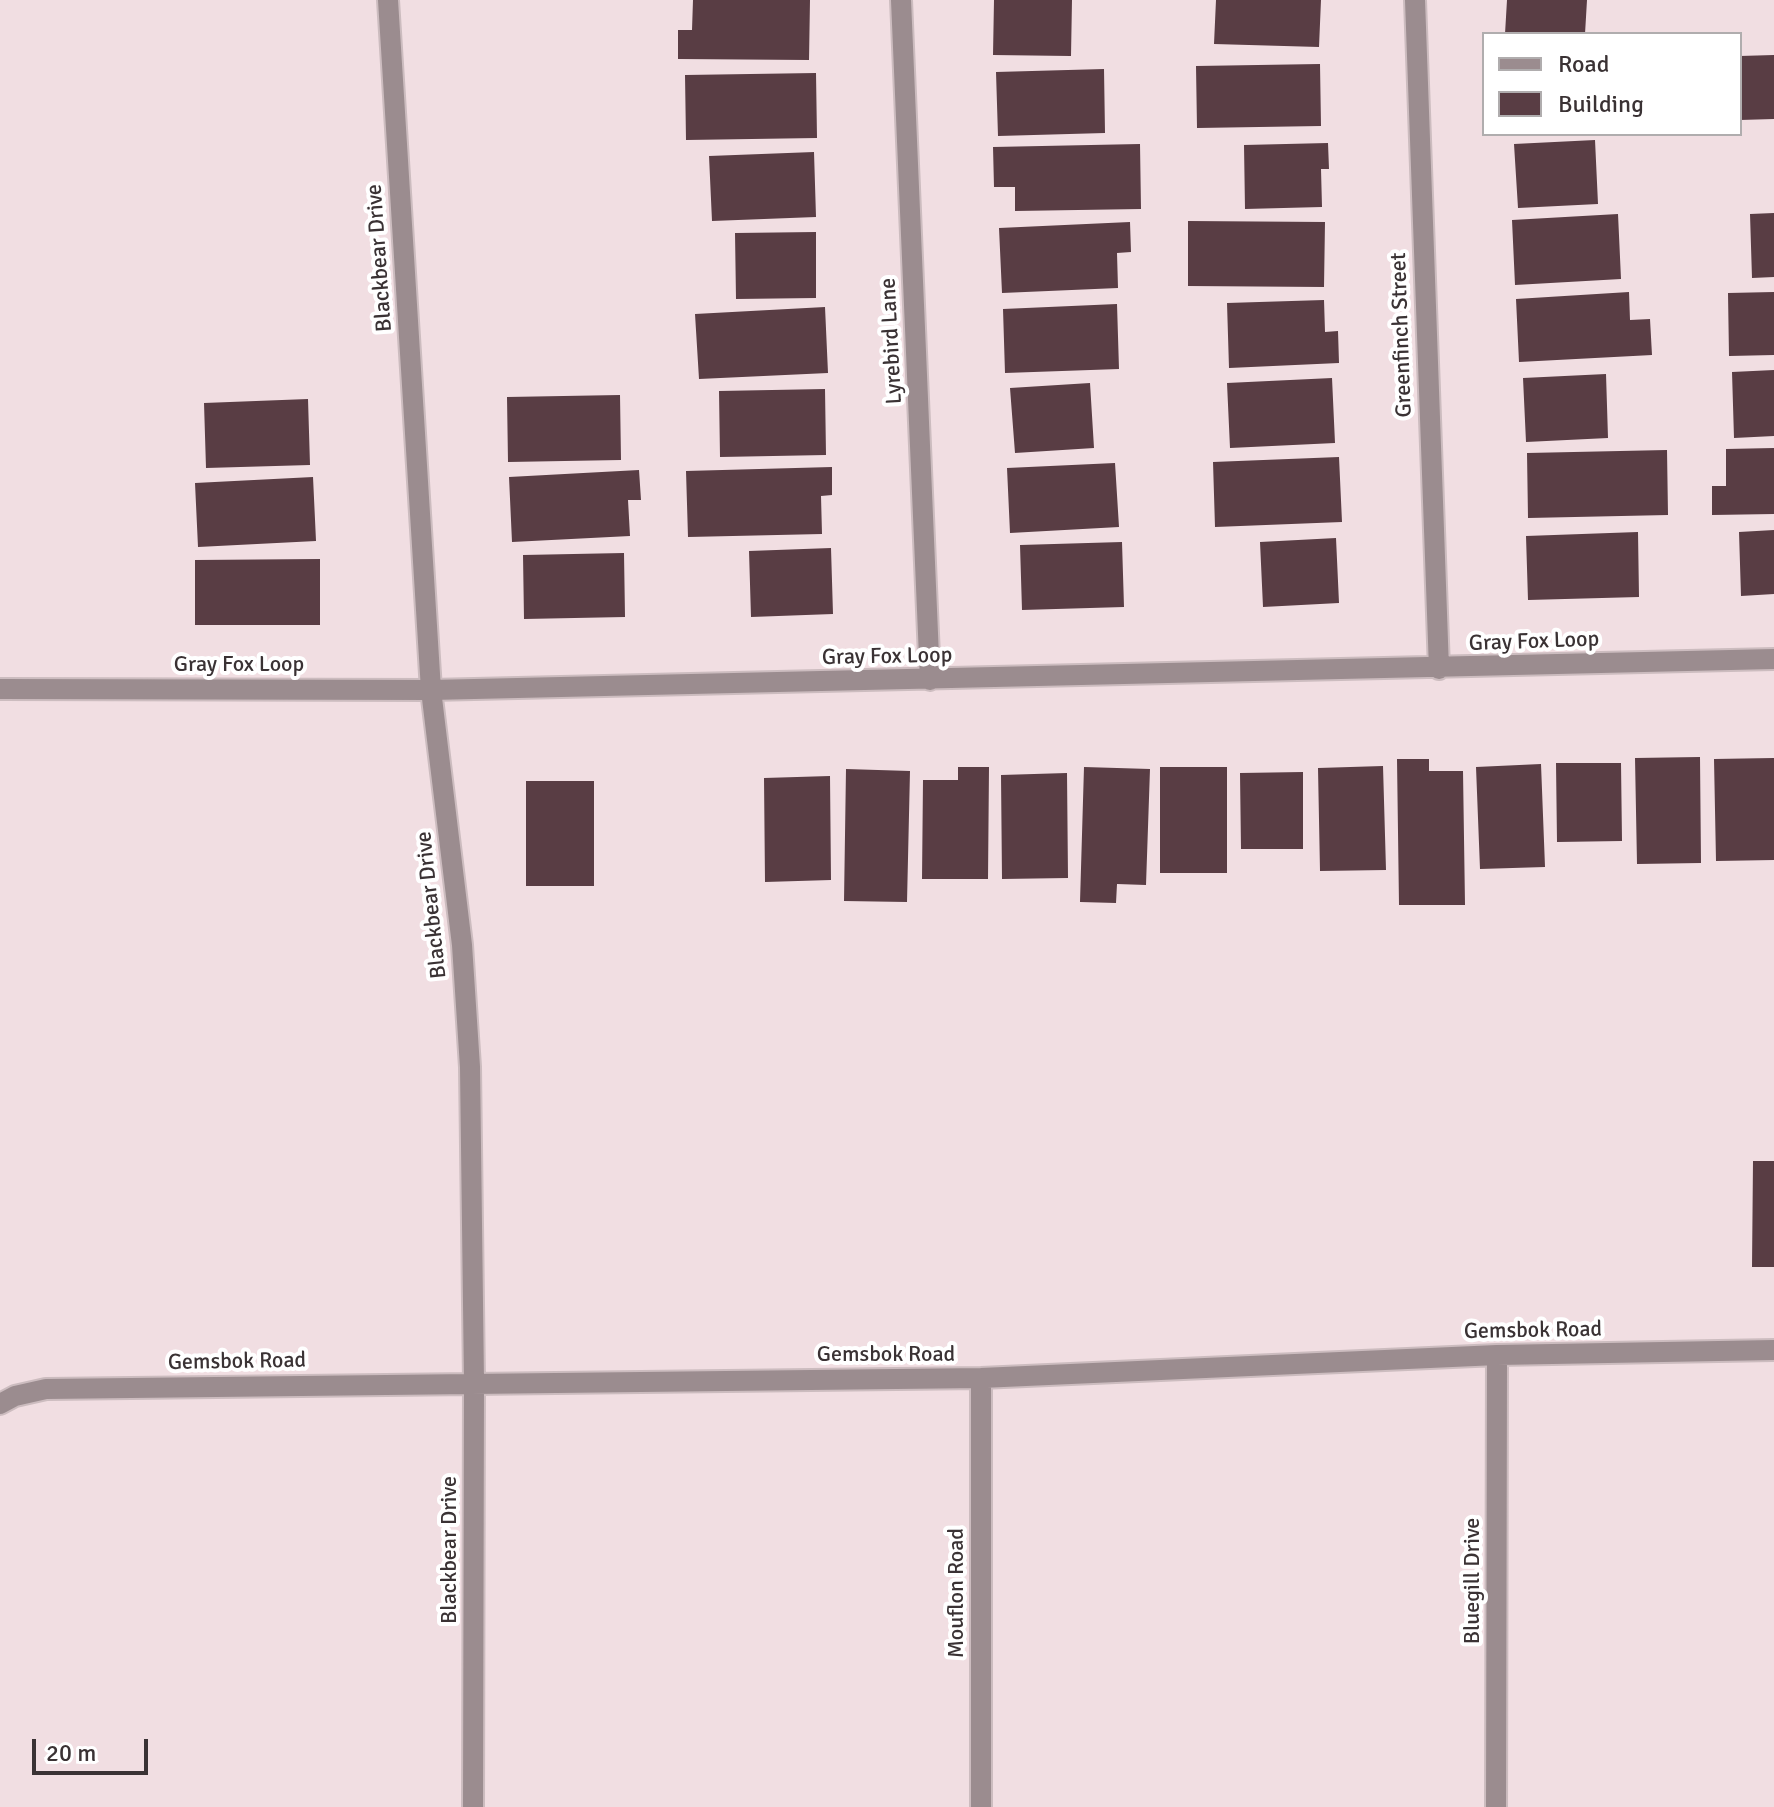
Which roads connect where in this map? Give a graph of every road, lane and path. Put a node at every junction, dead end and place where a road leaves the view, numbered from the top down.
1 (388, 0) edge
2 (901, 0) edge
3 (1415, 0) edge
4 (1774, 659) edge
5 (1439, 669) junction
6 (930, 680) junction
7 (0, 689) edge
8 (431, 690) junction
9 (1774, 1350) edge
10 (1497, 1355) junction
11 (981, 1378) junction
12 (474, 1382) junction
13 (0, 1404) edge
14 (473, 1807) edge
15 (981, 1807) edge
16 (1496, 1807) edge

1 - 8 street, Blackbear Drive
2 - 6 street, Lyrebird Lane
3 - 5 street, Greenfinch Street
4 - 5 street, Gray Fox Loop
5 - 6 street, Gray Fox Loop
6 - 8 street, Gray Fox Loop
7 - 8 street, Gray Fox Loop
8 - 12 street, Blackbear Drive
9 - 10 street, Gemsbok Road
10 - 11 street, Gemsbok Road
10 - 16 street, Bluegill Drive
11 - 12 street, Gemsbok Road
11 - 15 street, Mouflon Road
12 - 13 street, Gemsbok Road
12 - 14 street, Blackbear Drive

